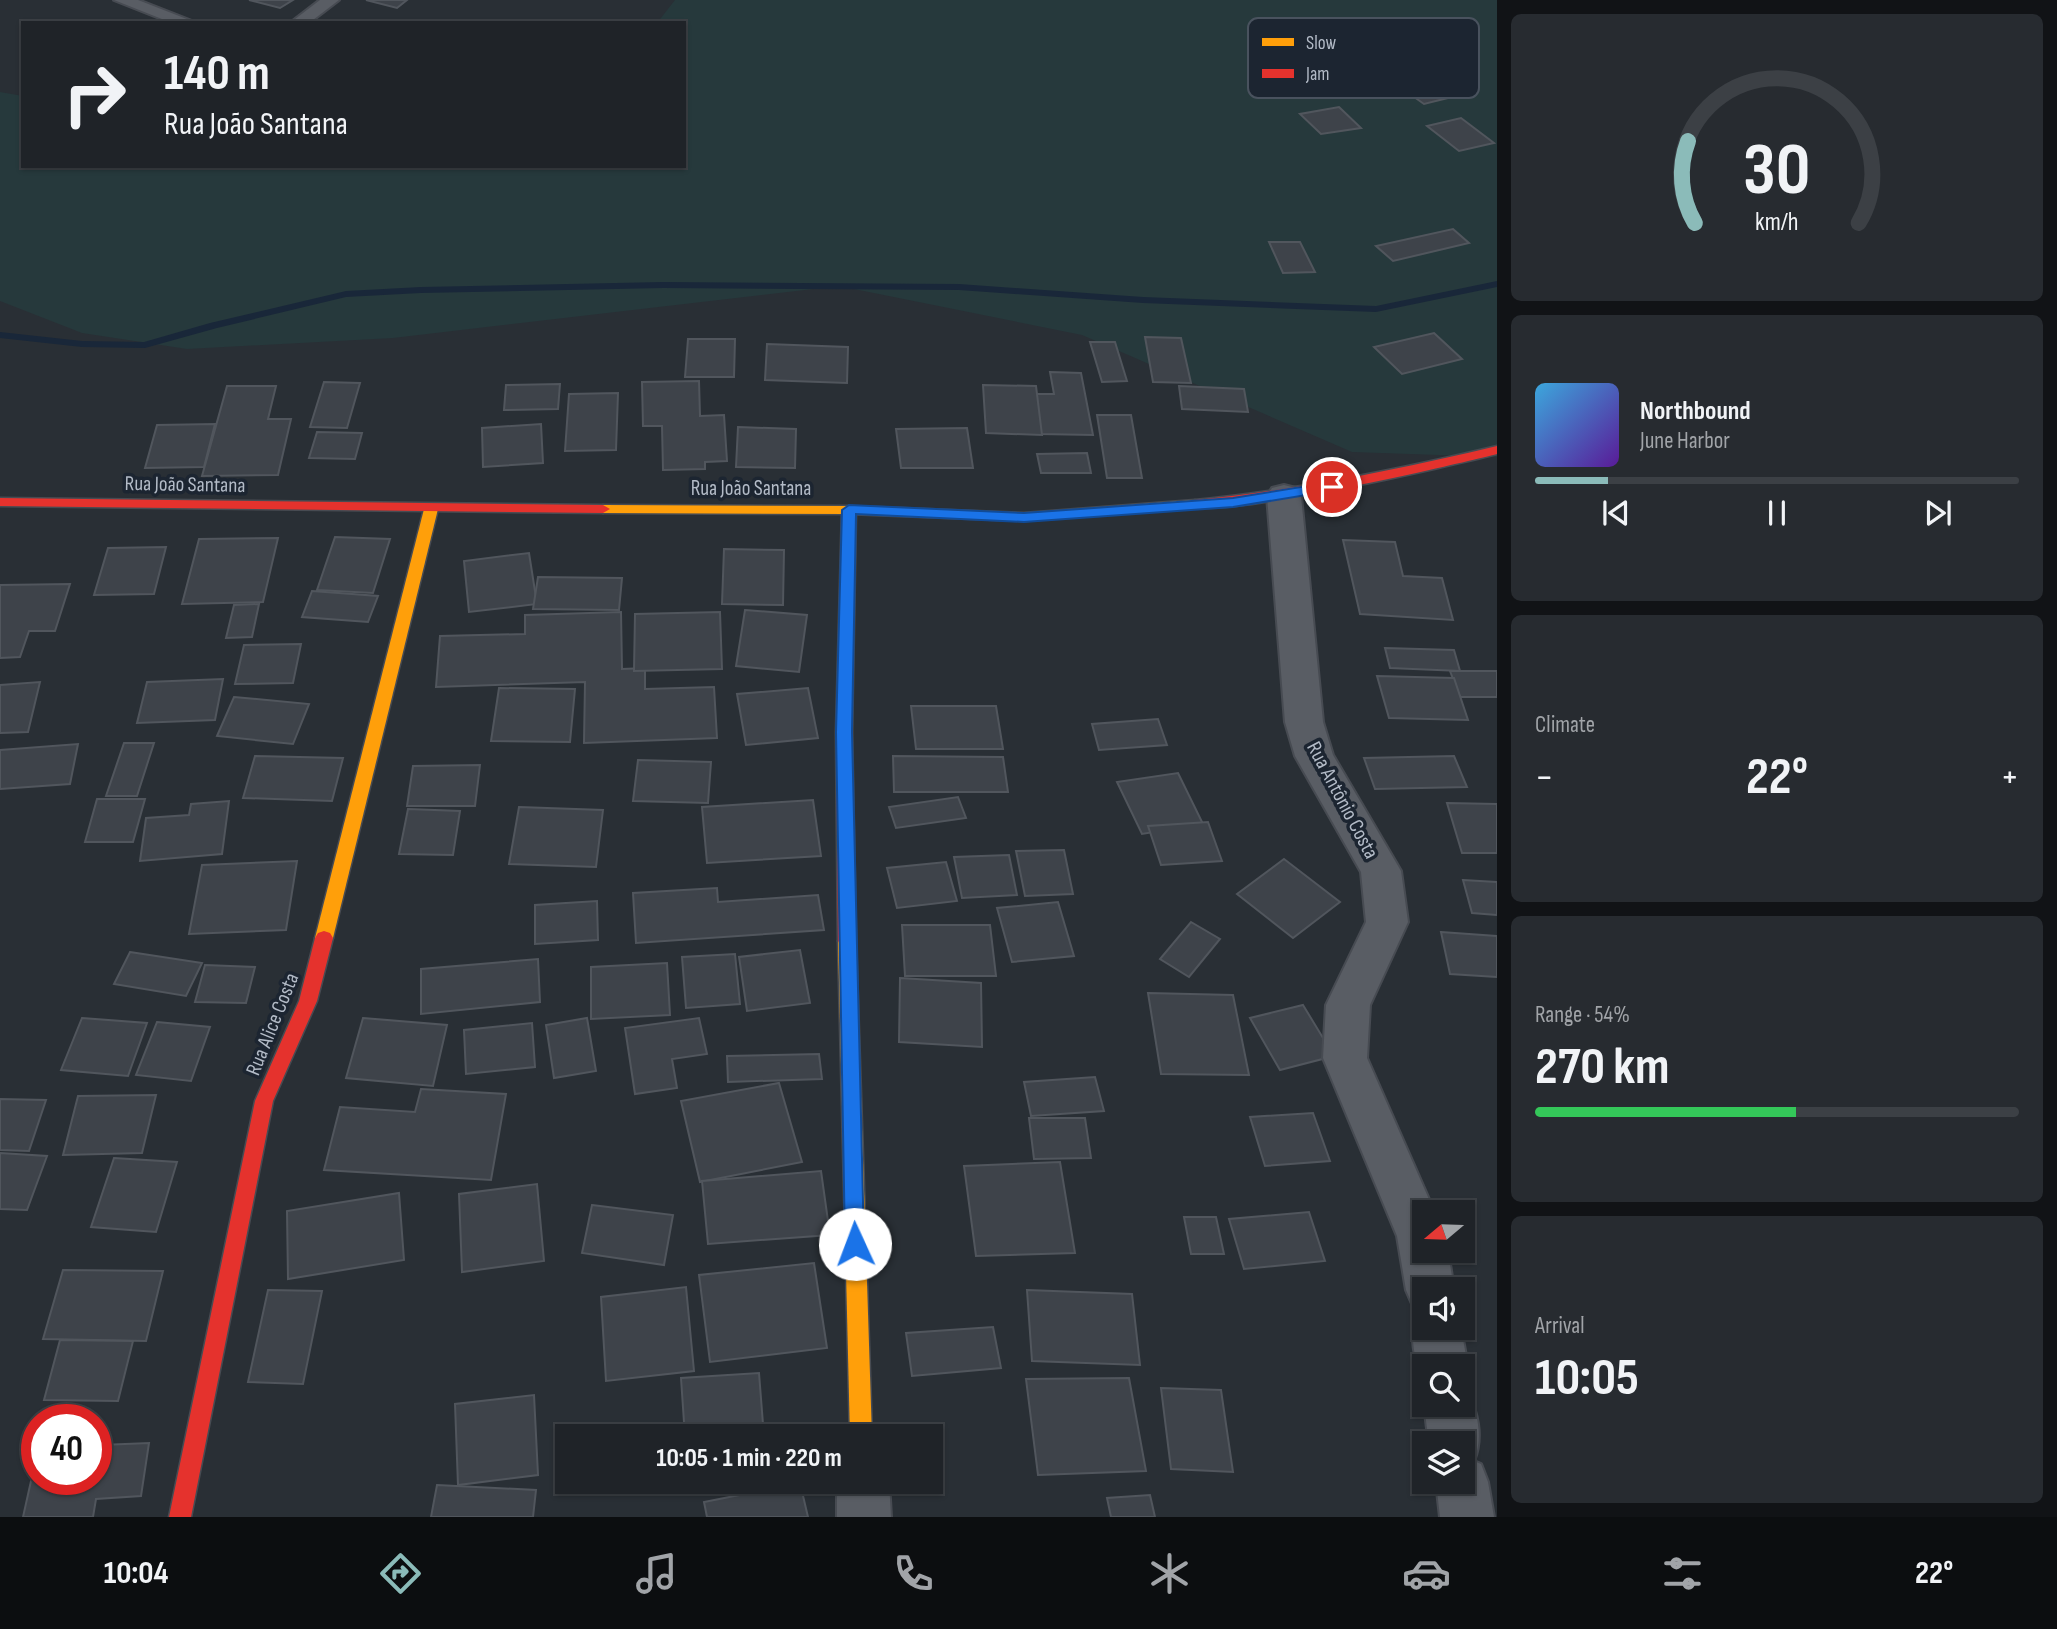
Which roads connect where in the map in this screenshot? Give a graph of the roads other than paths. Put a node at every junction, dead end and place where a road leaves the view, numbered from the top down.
1 (122, 0) edge
2 (331, 0) edge
3 (183, 21) edge
4 (301, 21) edge
5 (1497, 450) edge
6 (1284, 496) junction
7 (0, 502) edge
8 (431, 509) junction
9 (849, 510) junction
10 (1428, 1277) edge
11 (861, 1424) edge
12 (863, 1494) edge
13 (1464, 1494) edge
14 (180, 1517) edge
15 (864, 1517) edge
16 (1467, 1517) edge

1 - 3 lane
2 - 4 lane
5 - 6 street, Rua João Santana
6 - 9 street, Rua João Santana
6 - 10 street, Rua Antônio Costa
7 - 8 street, Rua João Santana
8 - 9 street, Rua João Santana
8 - 14 street, Rua Alice Costa
9 - 11 street
12 - 15 street
13 - 16 street

